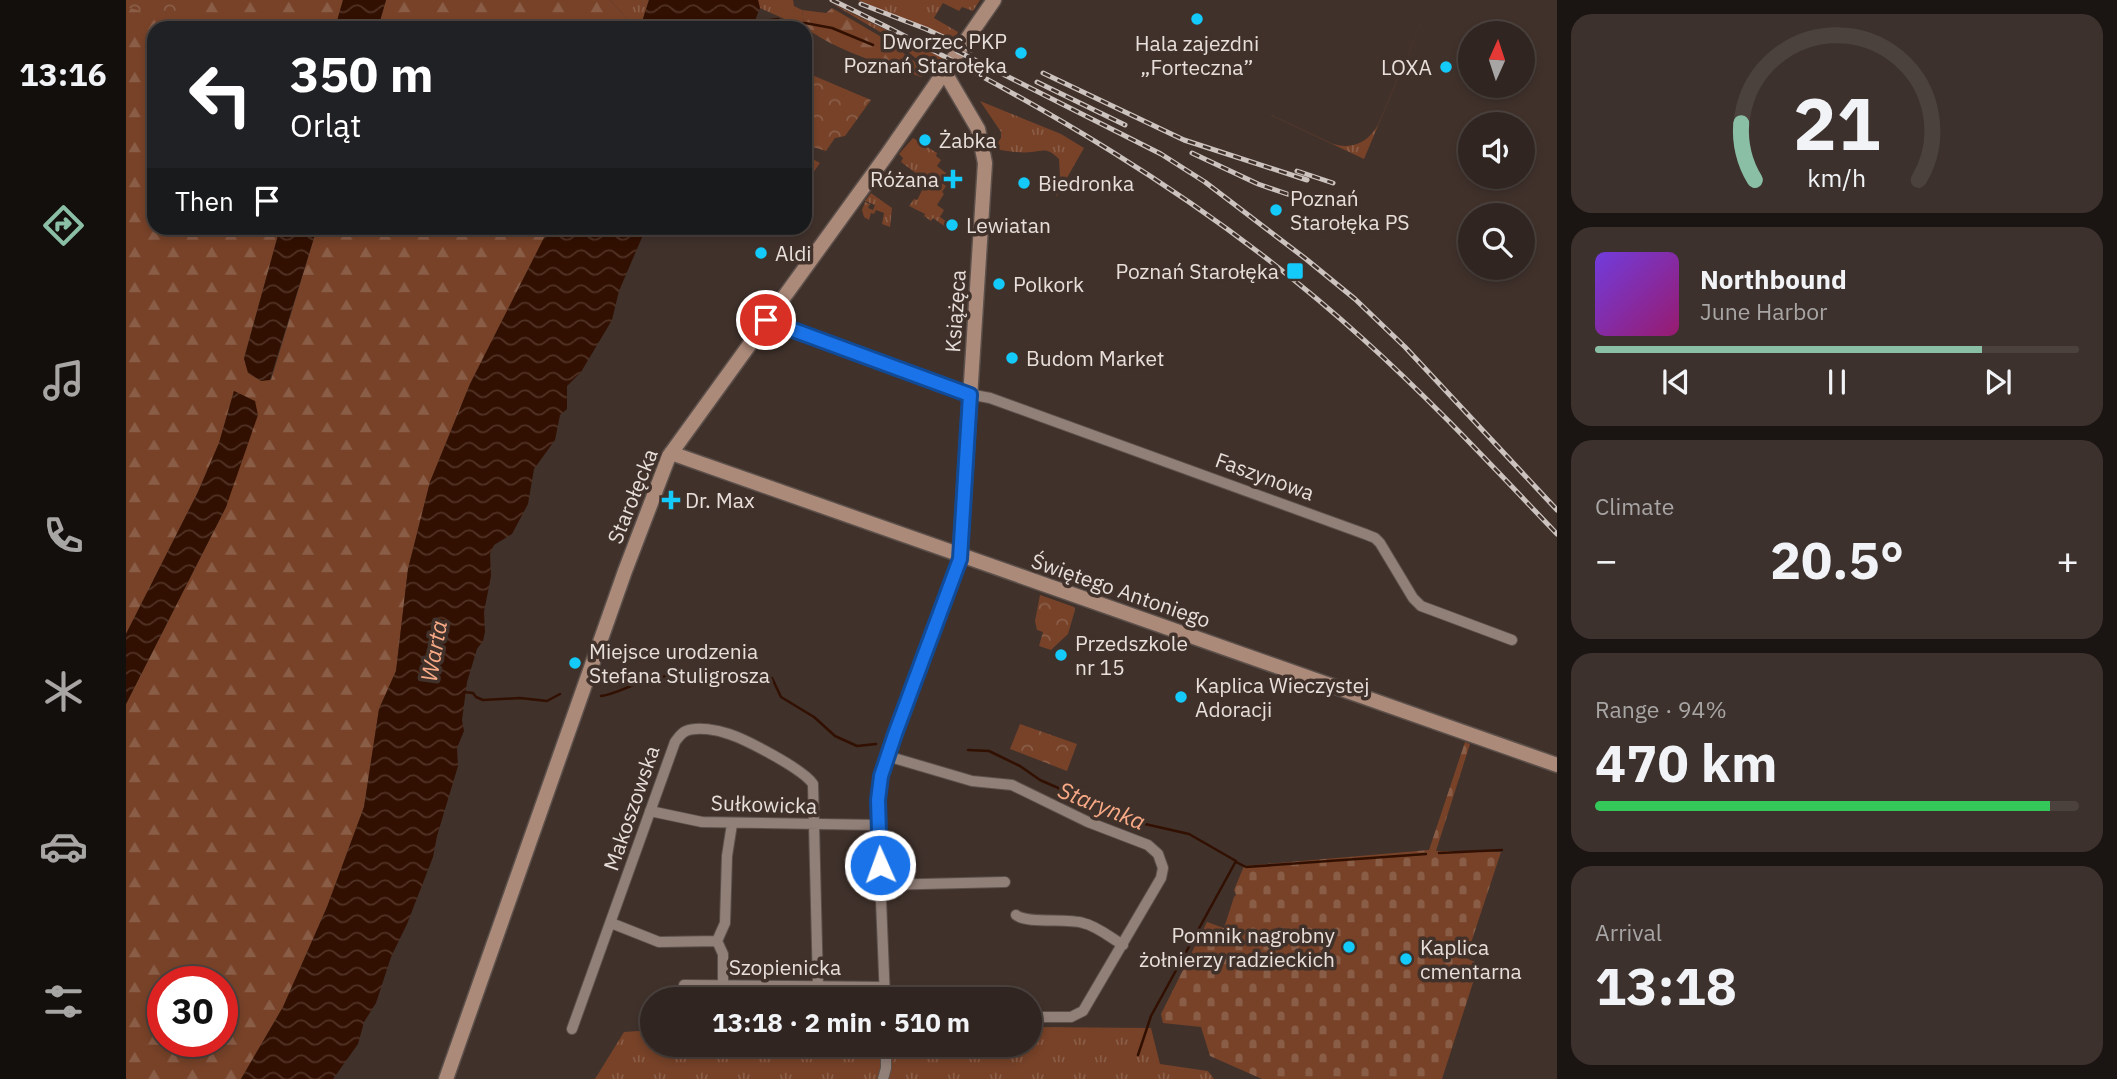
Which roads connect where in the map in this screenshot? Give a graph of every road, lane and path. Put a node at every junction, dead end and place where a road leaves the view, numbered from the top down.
1 (994, 0) edge
2 (944, 71) junction
3 (766, 320) junction
4 (970, 395) junction
5 (671, 453) junction
6 (957, 554) junction
7 (1512, 640) dead end
8 (887, 756) junction
9 (1557, 765) edge
10 (650, 811) junction
11 (732, 824) junction
12 (878, 825) junction
13 (814, 826) junction
14 (1004, 882) dead end
15 (881, 885) junction
16 (1016, 915) dead end
17 (611, 923) junction
18 (717, 940) junction
19 (1123, 945) junction
20 (684, 985) dead end
21 (723, 986) junction
22 (818, 986) junction
23 (885, 987) joint
24 (1042, 1017) edge
25 (572, 1029) dead end
26 (886, 1057) edge
27 (446, 1079) edge
28 (883, 1079) edge

1 - 2 street, Starołęcka
2 - 3 street, Starołęcka
2 - 4 street, Książęca
3 - 4 street, Faszynowa
3 - 5 street, Starołęcka
4 - 6 street, Książęca
4 - 7 street, Faszynowa
5 - 6 street, Świętego Antoniego
5 - 27 street, Starołęcka
6 - 8 street, Książęca
6 - 9 street, Świętego Antoniego
8 - 12 street, Książęca
8 - 19 street
10 - 11 street, Sułkowicka
10 - 13 street, Makoszowska
10 - 17 street, Makoszowska
11 - 13 street, Sułkowicka
11 - 18 street
12 - 13 street, Sułkowicka
12 - 15 street, Książęca
13 - 22 street, Makoszowska
14 - 15 street
15 - 23 street, Książęca
16 - 19 street
17 - 18 street
17 - 25 street, Makoszowska
18 - 21 street
19 - 24 street
20 - 21 street, Szopienicka
21 - 22 street, Szopienicka
22 - 23 street, Szopienicka
26 - 28 street

